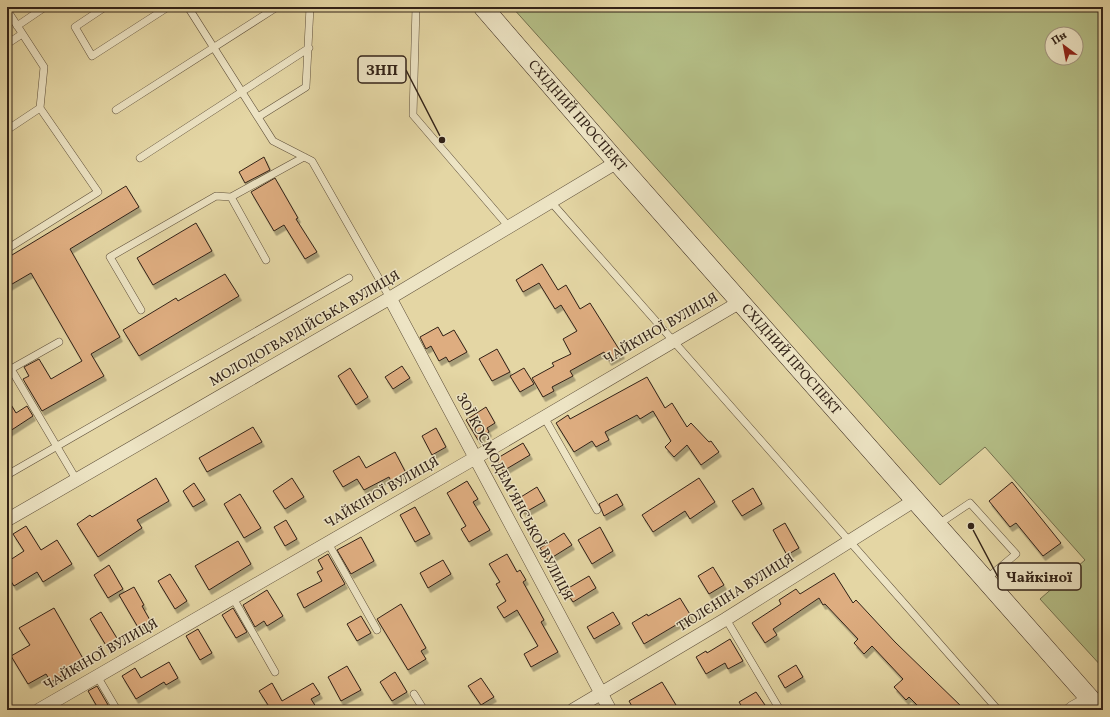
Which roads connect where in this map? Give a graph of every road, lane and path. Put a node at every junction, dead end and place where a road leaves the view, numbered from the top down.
1 (45, 7) edge
2 (105, 7) edge
3 (168, 7) edge
4 (188, 7) edge
5 (277, 7) edge
6 (310, 7) edge
7 (416, 7) edge
8 (483, 7) edge
9 (7, 10) edge
10 (17, 26) junction
11 (22, 34) junction
12 (7, 44) edge
13 (214, 48) junction
14 (309, 48) junction
15 (242, 92) junction
16 (40, 108) junction
17 (116, 110) dead end
18 (258, 117) junction
19 (7, 130) edge
20 (304, 157) junction
21 (140, 158) dead end
22 (617, 162) junction
23 (231, 197) junction
24 (551, 202) junction
25 (509, 227) junction
26 (7, 249) edge
27 (266, 260) dead end
28 (349, 278) dead end
29 (390, 298) junction
30 (740, 302) junction
31 (141, 310) dead end
32 (674, 340) junction
33 (59, 342) dead end
34 (544, 417) junction
35 (57, 446) junction
36 (475, 458) junction
37 (7, 475) edge
38 (76, 479) junction
39 (915, 500) junction
40 (597, 510) dead end
41 (7, 520) edge
42 (937, 525) junction
43 (849, 540) junction
44 (328, 543) junction
45 (985, 580) junction
46 (232, 598) junction
47 (726, 619) junction
48 (377, 630) dead end
49 (275, 672) dead end
50 (97, 676) junction
51 (414, 694) dead end
52 (602, 694) junction
53 (1096, 705) edge
54 (39, 710) edge
55 (117, 710) edge
56 (424, 710) edge
57 (574, 710) edge
58 (610, 710) edge
59 (780, 710) edge
60 (998, 710) edge
61 (1073, 710) edge

1 - 10 lane
2 - 3 lane
4 - 13 lane
5 - 13 lane
6 - 14 lane
7 - 25 lane
8 - 22 main road, СХІДНИЙ ПРОСПЕКТ
9 - 10 lane
10 - 11 lane
11 - 12 lane
11 - 16 lane
13 - 15 lane
13 - 17 lane
14 - 15 lane
14 - 18 lane
15 - 18 lane
15 - 21 lane
16 - 19 lane
16 - 26 lane
18 - 20 lane
20 - 23 lane
20 - 29 lane
22 - 24 street, МОЛОДОГВАРДІЙСЬКА ВУЛИЦЯ
22 - 30 main road, СХІДНИЙ ПРОСПЕКТ
23 - 27 lane
23 - 31 lane
24 - 25 street, МОЛОДОГВАРДІЙСЬКА ВУЛИЦЯ
24 - 32 lane
25 - 29 street, МОЛОДОГВАРДІЙСЬКА ВУЛИЦЯ
28 - 35 lane
29 - 36 street, ЗОЇ КОСМОДЕМ’ЯНСЬКОЇ ВУЛИЦЯ
29 - 38 street, МОЛОДОГВАРДІЙСЬКА ВУЛИЦЯ
30 - 32 street, ЧАЙКІНОЇ ВУЛИЦЯ
30 - 39 main road, СХІДНИЙ ПРОСПЕКТ
32 - 34 street, ЧАЙКІНОЇ ВУЛИЦЯ
32 - 43 lane
33 - 35 lane
34 - 36 street, ЧАЙКІНОЇ ВУЛИЦЯ
34 - 40 lane
35 - 37 lane
35 - 38 lane
36 - 44 street, ЧАЙКІНОЇ ВУЛИЦЯ
36 - 52 street, ЗОЇ КОСМОДЕМ’ЯНСЬКОЇ ВУЛИЦЯ
38 - 41 street, МОЛОДОГВАРДІЙСЬКА ВУЛИЦЯ
39 - 42 main road, СХІДНИЙ ПРОСПЕКТ
39 - 43 street, ТЮЛЄНІНА ВУЛИЦЯ
42 - 45 main road, СХІДНИЙ ПРОСПЕКТ
42 - 45 lane
43 - 47 street, ТЮЛЄНІНА ВУЛИЦЯ
43 - 60 lane
44 - 46 street, ЧАЙКІНОЇ ВУЛИЦЯ
44 - 48 lane
45 - 53 main road, СХІДНИЙ ПРОСПЕКТ
46 - 49 lane
46 - 50 street, ЧАЙКІНОЇ ВУЛИЦЯ
47 - 52 street, ТЮЛЄНІНА ВУЛИЦЯ
47 - 59 lane
50 - 54 street, ЧАЙКІНОЇ ВУЛИЦЯ
50 - 55 lane
51 - 56 lane
52 - 57 street, ТЮЛЄНІНА ВУЛИЦЯ
52 - 58 street, ЗОЇ КОСМОДЕМ’ЯНСЬКОЇ ВУЛИЦЯ
53 - 61 street

